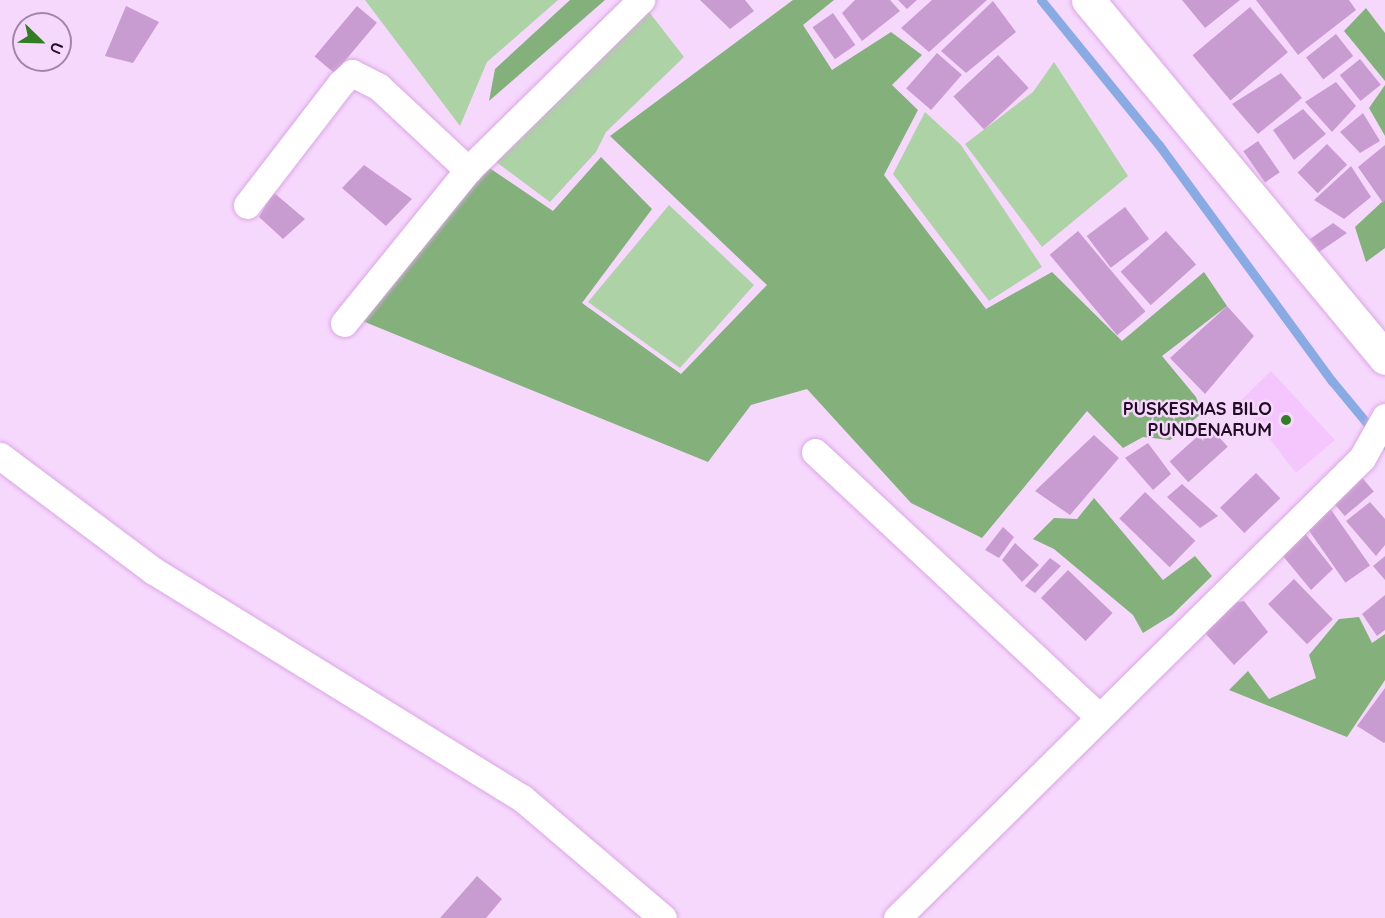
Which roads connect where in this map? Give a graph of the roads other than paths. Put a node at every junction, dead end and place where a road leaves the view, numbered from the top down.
1 (641, 0) edge
2 (1088, 0) edge
3 (468, 170) junction
4 (247, 205) dead end
5 (344, 323) dead end
6 (1385, 358) edge
7 (1385, 417) edge
8 (815, 452) dead end
9 (0, 456) edge
10 (1099, 717) junction
11 (663, 918) edge
12 (897, 918) edge

1 - 3 street
2 - 6 main road
3 - 4 street
3 - 5 street
7 - 10 street
8 - 10 street
9 - 11 street
10 - 12 street

